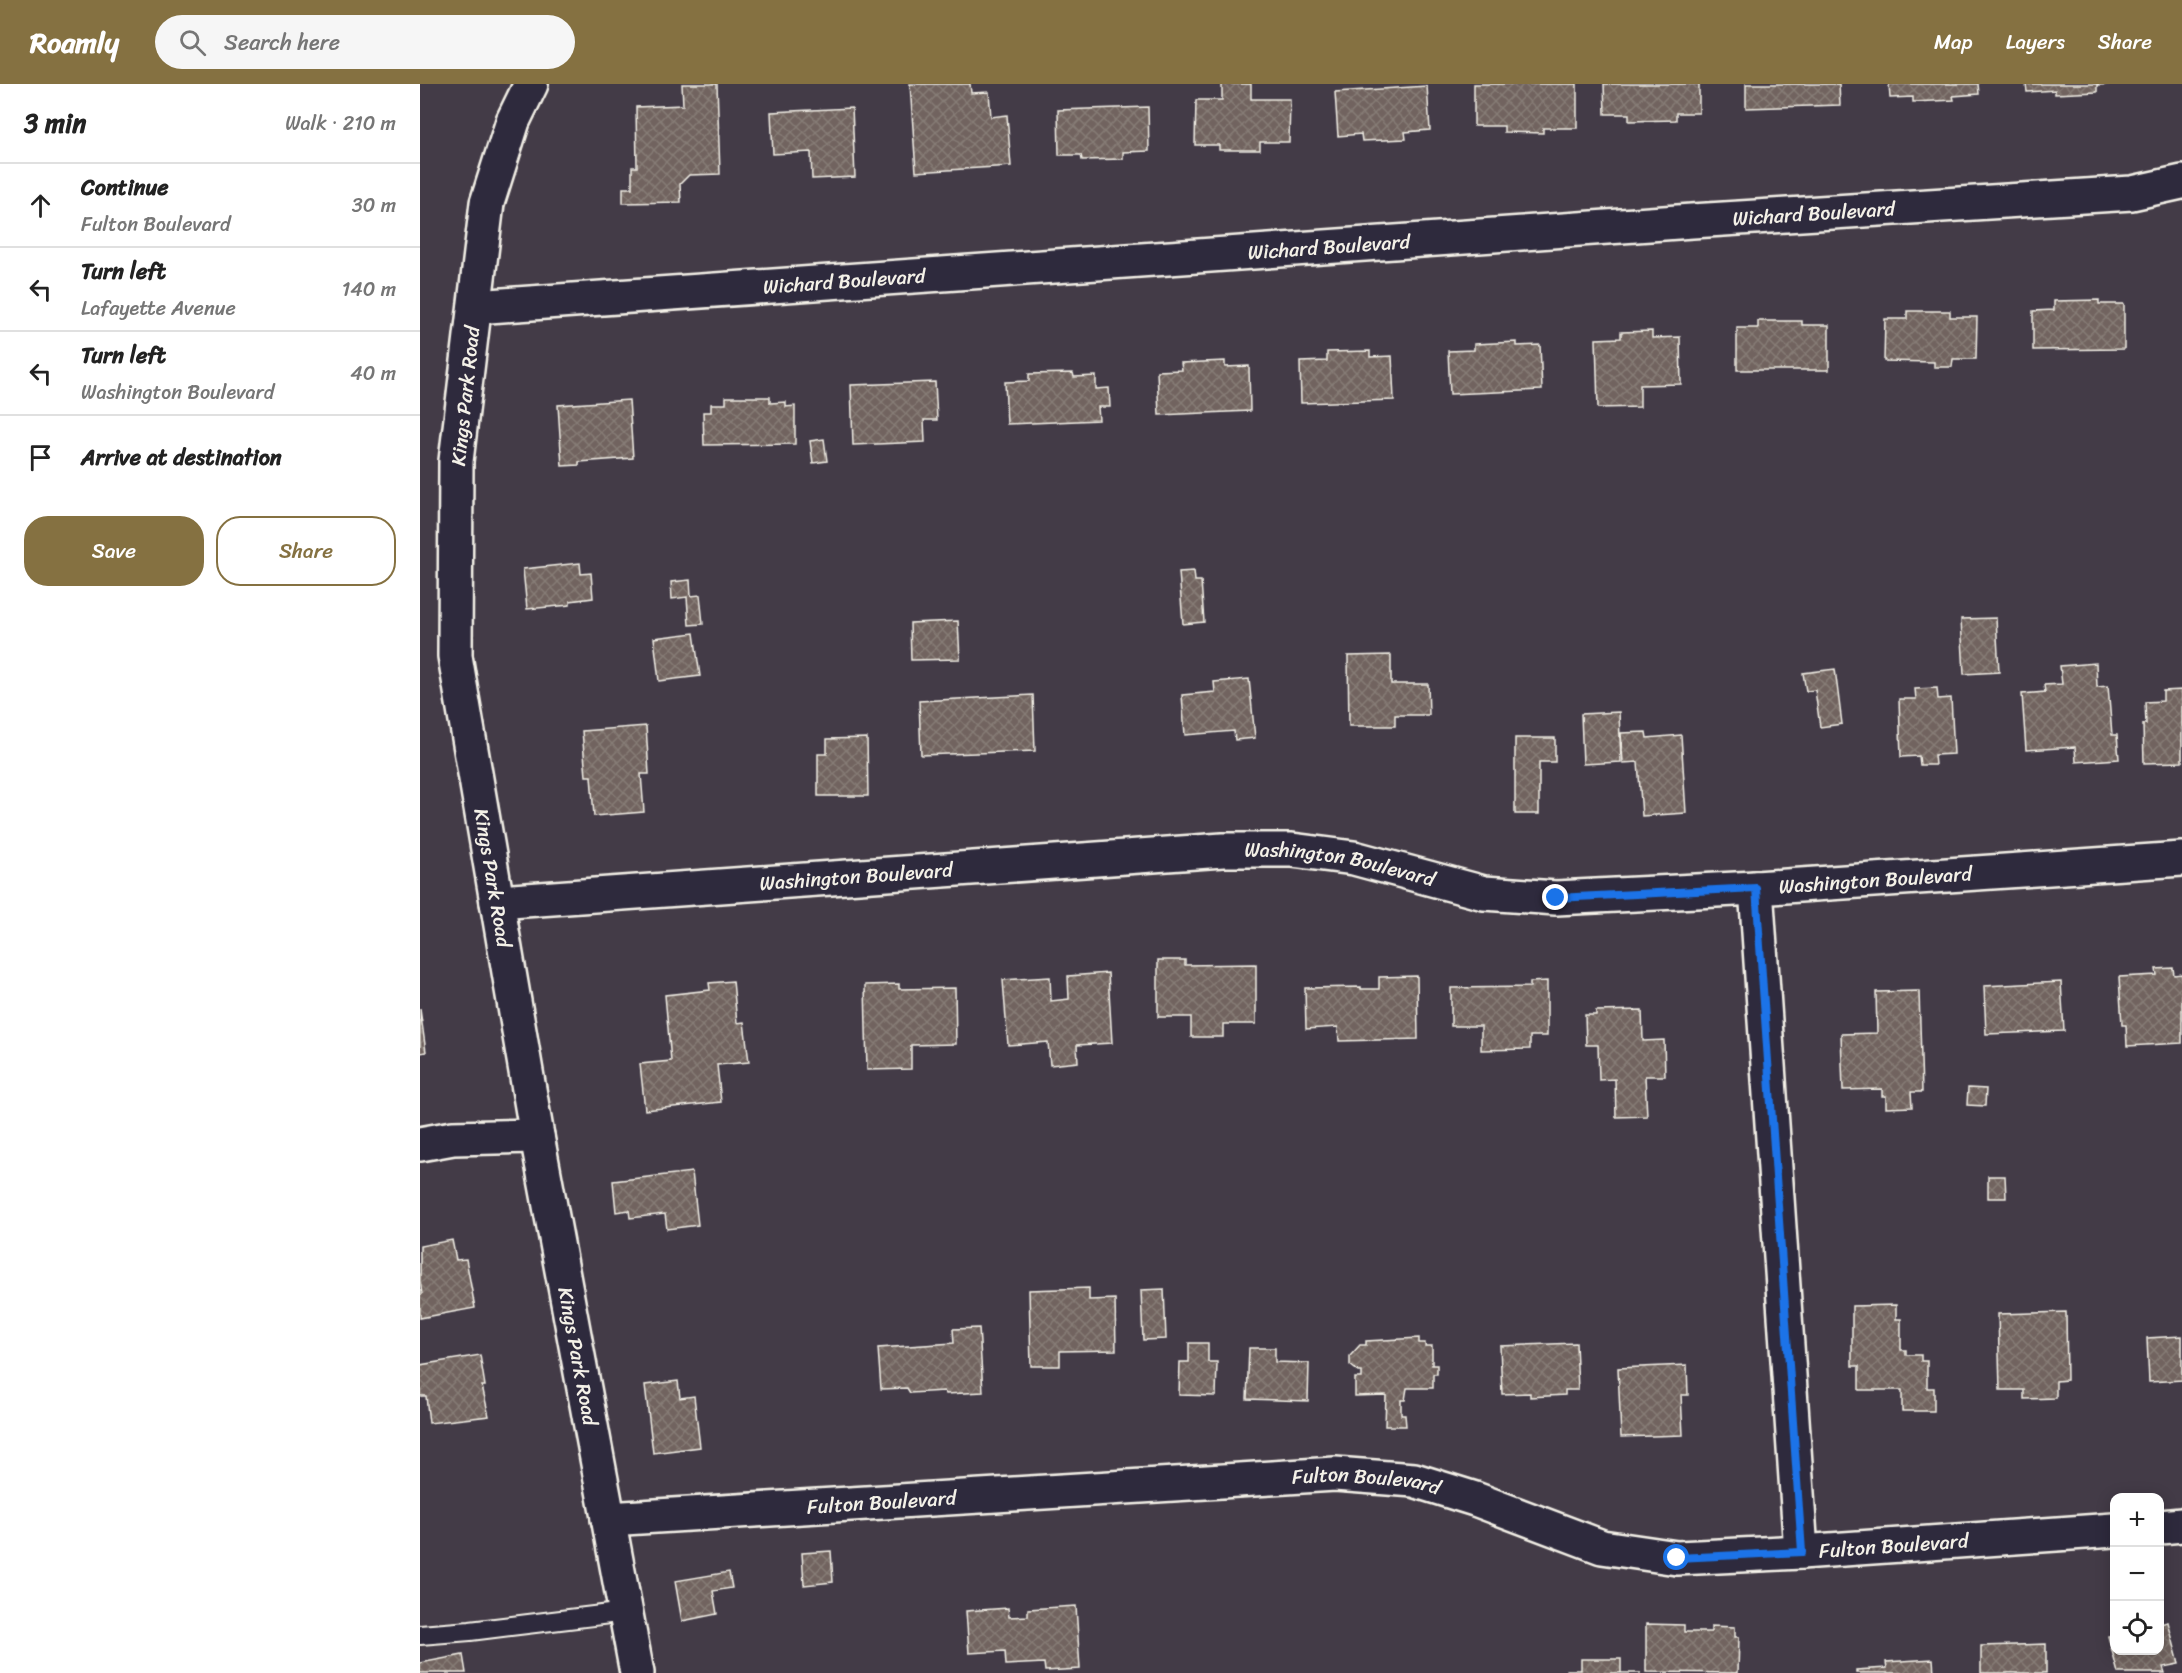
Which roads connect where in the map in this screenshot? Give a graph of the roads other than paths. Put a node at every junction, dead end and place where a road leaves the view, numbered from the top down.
1 (531, 84) edge
2 (2182, 182) edge
3 (475, 308) junction
4 (2182, 859) edge
5 (1756, 888) junction
6 (497, 902) junction
7 (537, 1136) junction
8 (420, 1144) edge
9 (608, 1520) junction
10 (2182, 1526) edge
11 (2164, 1527) edge
12 (2110, 1530) edge
13 (1802, 1552) junction
14 (626, 1612) junction
15 (420, 1635) edge
16 (637, 1673) edge

1 - 3 street, Kings Park Road
2 - 3 street, Wichard Boulevard
3 - 6 street, Kings Park Road
4 - 5 street, Washington Boulevard
5 - 6 street, Washington Boulevard
5 - 13 street
6 - 7 street, Kings Park Road
7 - 8 street
7 - 9 street, Kings Park Road
9 - 13 street, Fulton Boulevard
9 - 14 street, Kings Park Road
10 - 11 street
12 - 13 street, Fulton Boulevard
14 - 15 lane
14 - 16 street, Kings Park Road

